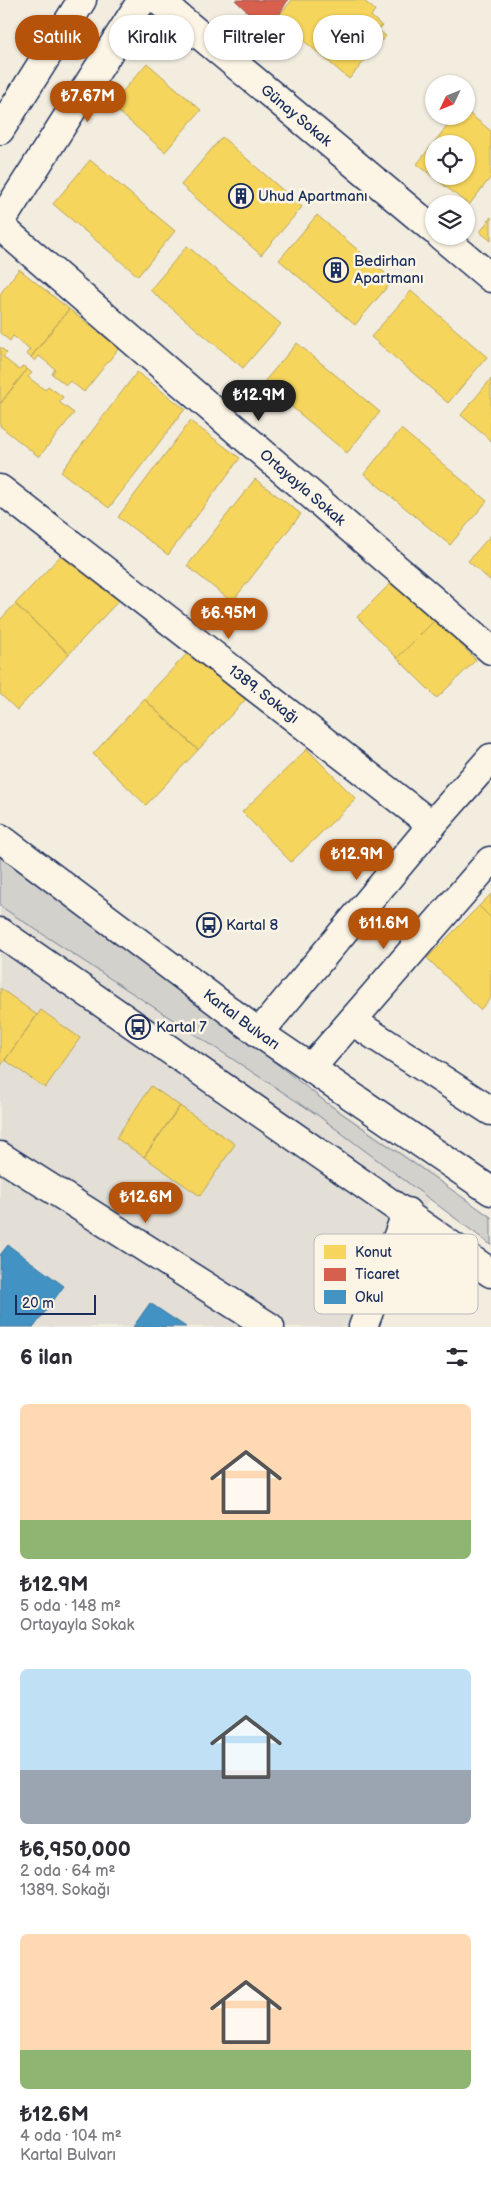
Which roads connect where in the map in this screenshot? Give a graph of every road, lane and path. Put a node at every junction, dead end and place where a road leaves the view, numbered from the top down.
1 (82, 0) edge
2 (142, 0) edge
3 (158, 0) edge
4 (188, 10) edge
5 (0, 130) edge
6 (425, 222) edge
7 (0, 225) edge
8 (452, 245) edge
9 (491, 278) edge
10 (0, 489) edge
11 (491, 650) edge
12 (491, 758) edge
13 (432, 825) junction
14 (0, 838) edge
15 (490, 861) dead end
16 (0, 932) edge
17 (352, 1020) junction
18 (258, 1033) junction
19 (311, 1068) junction
20 (491, 1111) edge
21 (0, 1156) edge
22 (491, 1191) edge
23 (407, 1212) junction
24 (399, 1234) edge
25 (437, 1234) edge
26 (478, 1264) edge
27 (491, 1273) edge
28 (368, 1314) edge
29 (270, 1327) edge
30 (363, 1327) edge

1 - 5 street
2 - 7 street
3 - 4 street, Günay Sokak
4 - 6 street, Günay Sokak
7 - 11 street, Ortayayla Sokak
8 - 9 street
10 - 13 street, 1389. Sokağı
12 - 13 street
13 - 18 street
14 - 18 street, Kartal Bulvarı
15 - 17 street
16 - 23 street
17 - 19 street
17 - 20 street
18 - 19 street, Kartal Bulvarı
19 - 22 street, Kartal Bulvarı
21 - 29 street
23 - 24 street
23 - 25 street
26 - 27 street
28 - 30 street

